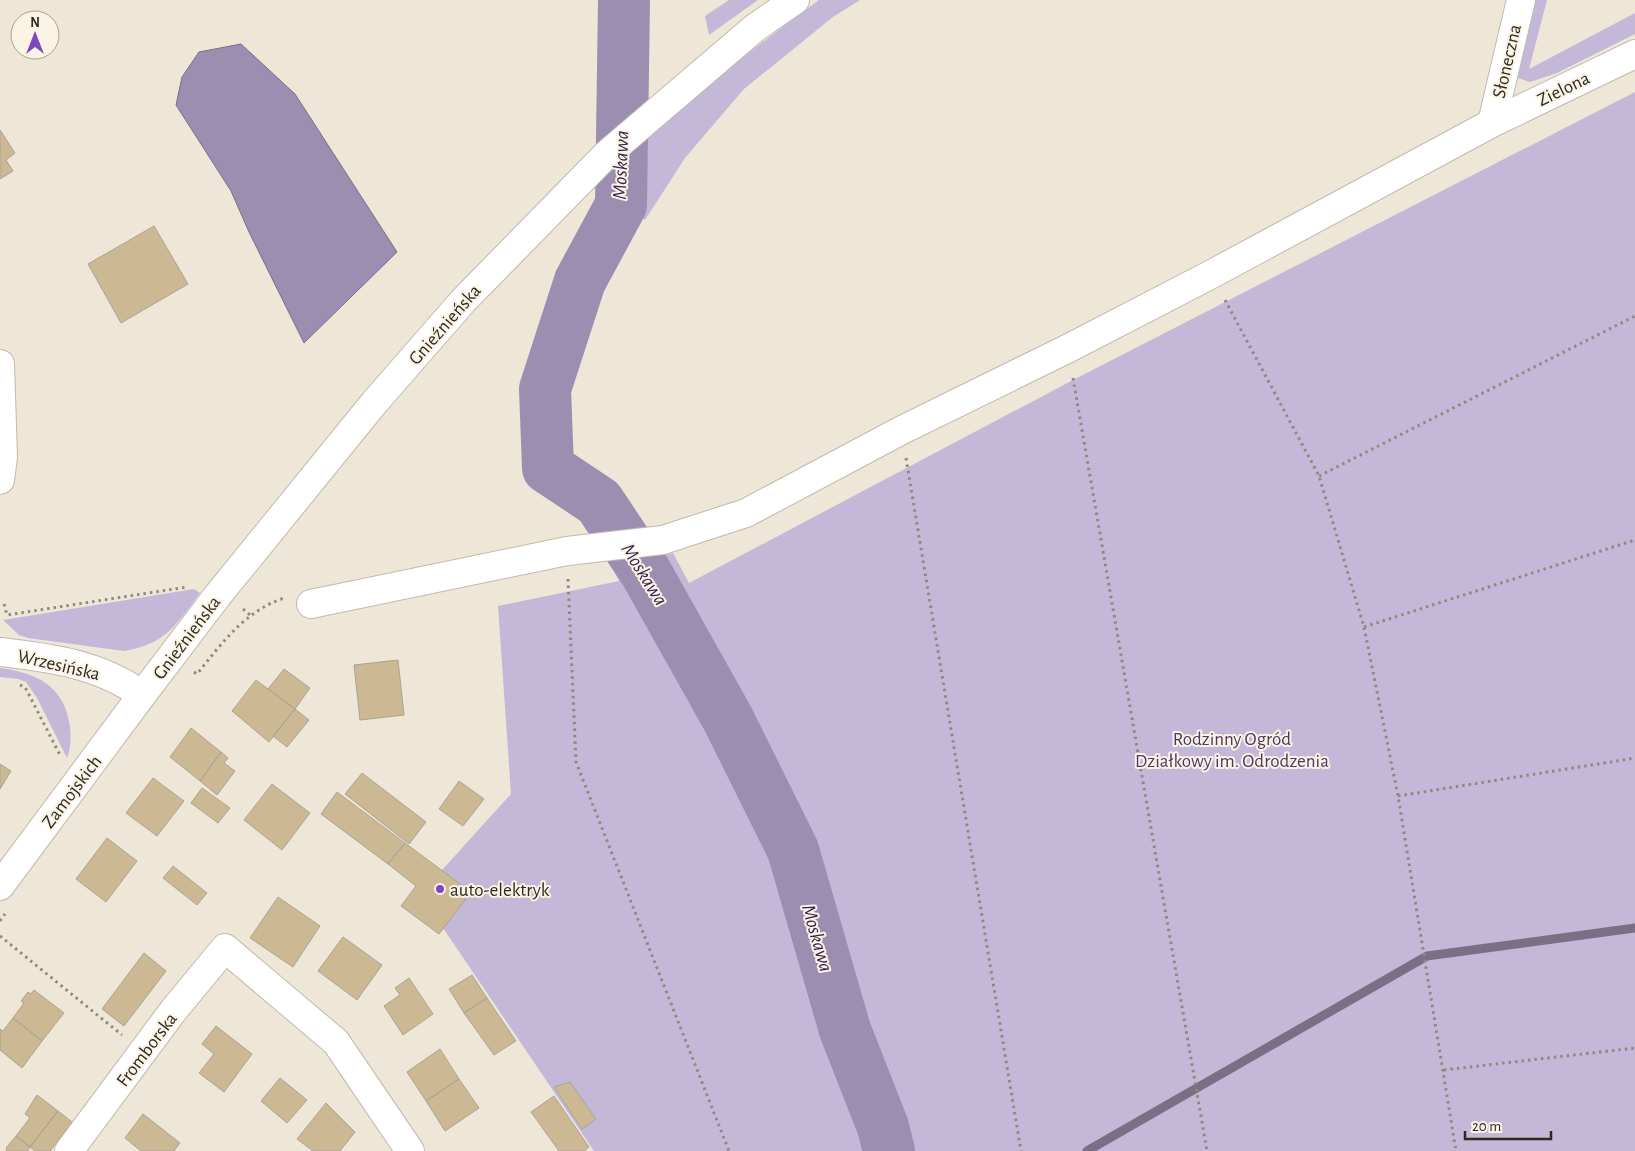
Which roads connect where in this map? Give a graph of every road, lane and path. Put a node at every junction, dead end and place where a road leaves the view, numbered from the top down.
1 (794, 0) edge
2 (1521, 0) edge
3 (1635, 54) edge
4 (1492, 123) junction
5 (1210, 275) junction
6 (1635, 316) edge
7 (1069, 348) junction
8 (0, 364) edge
9 (902, 430) junction
10 (1319, 476) junction
11 (0, 480) edge
12 (1635, 540) edge
13 (577, 549) junction
14 (188, 587) dead end
15 (4, 604) dead end
16 (311, 604) dead end
17 (250, 615) dead end
18 (1364, 627) junction
19 (0, 652) edge
20 (198, 674) dead end
21 (17, 683) dead end
22 (142, 695) junction
23 (1635, 758) edge
24 (62, 759) dead end
25 (1398, 796) junction
26 (0, 886) edge
27 (0, 936) edge
28 (1635, 1048) edge
29 (144, 1053) junction
30 (1444, 1070) junction
31 (69, 1151) edge
32 (410, 1151) edge
33 (729, 1151) edge
34 (1021, 1151) edge
35 (1207, 1151) edge
36 (1456, 1151) edge

1 - 22 street, Gnieźnieńska
2 - 4 street, Słoneczna
3 - 4 street, Zielona
4 - 5 street, Zielona
5 - 7 street, Zielona
5 - 10 path
6 - 10 path
7 - 9 street, Zielona
7 - 35 path
8 - 11 street
9 - 13 street, Zielona
9 - 34 path
10 - 18 path
12 - 18 path
13 - 16 street, Zielona
13 - 33 path
14 - 15 path
17 - 20 path
18 - 25 path
19 - 22 street, Wrzesińska
21 - 24 path
22 - 26 street, Zamojskich
23 - 25 path
25 - 30 path
27 - 29 path
28 - 30 path
29 - 31 street, Fromborska
29 - 32 street, Fromborska
30 - 36 path

